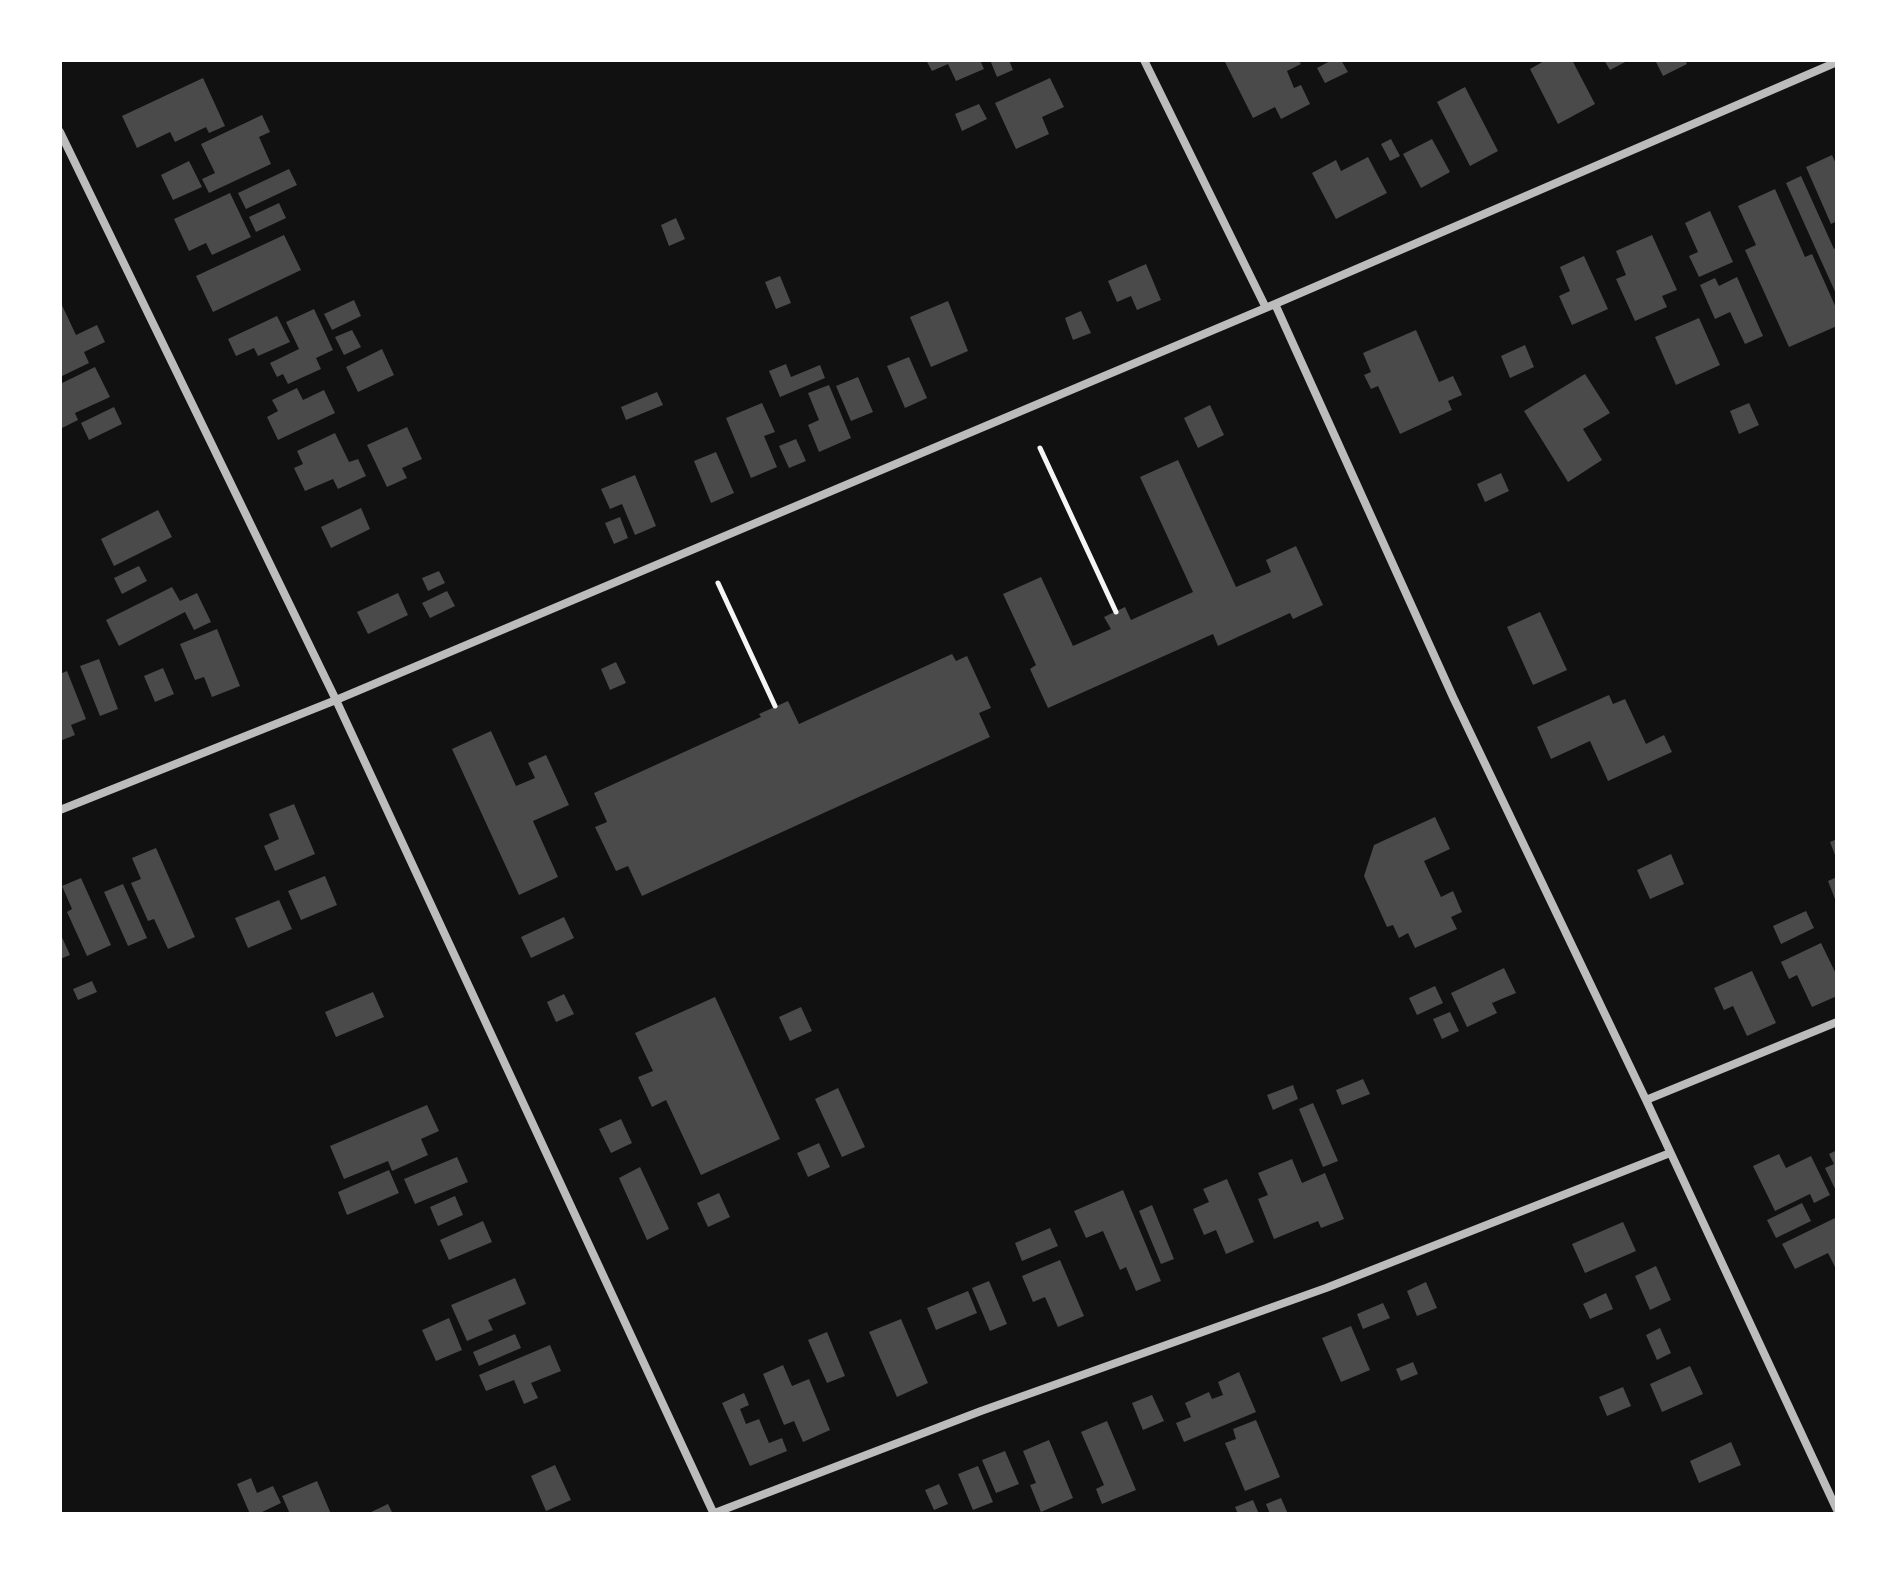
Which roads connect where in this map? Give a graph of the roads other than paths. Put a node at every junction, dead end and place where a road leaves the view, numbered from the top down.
1 (1144, 60) edge
2 (1837, 62) edge
3 (60, 132) edge
4 (1271, 306) junction
5 (336, 700) junction
6 (60, 810) edge
7 (1837, 1022) edge
8 (1646, 1100) junction
9 (1670, 1153) junction
10 (1837, 1510) edge
11 (712, 1513) edge

1 - 4 street
2 - 4 street
3 - 5 street
4 - 5 street
4 - 8 street
5 - 6 street
5 - 11 street
7 - 8 street
8 - 9 street
9 - 10 street
9 - 11 street

